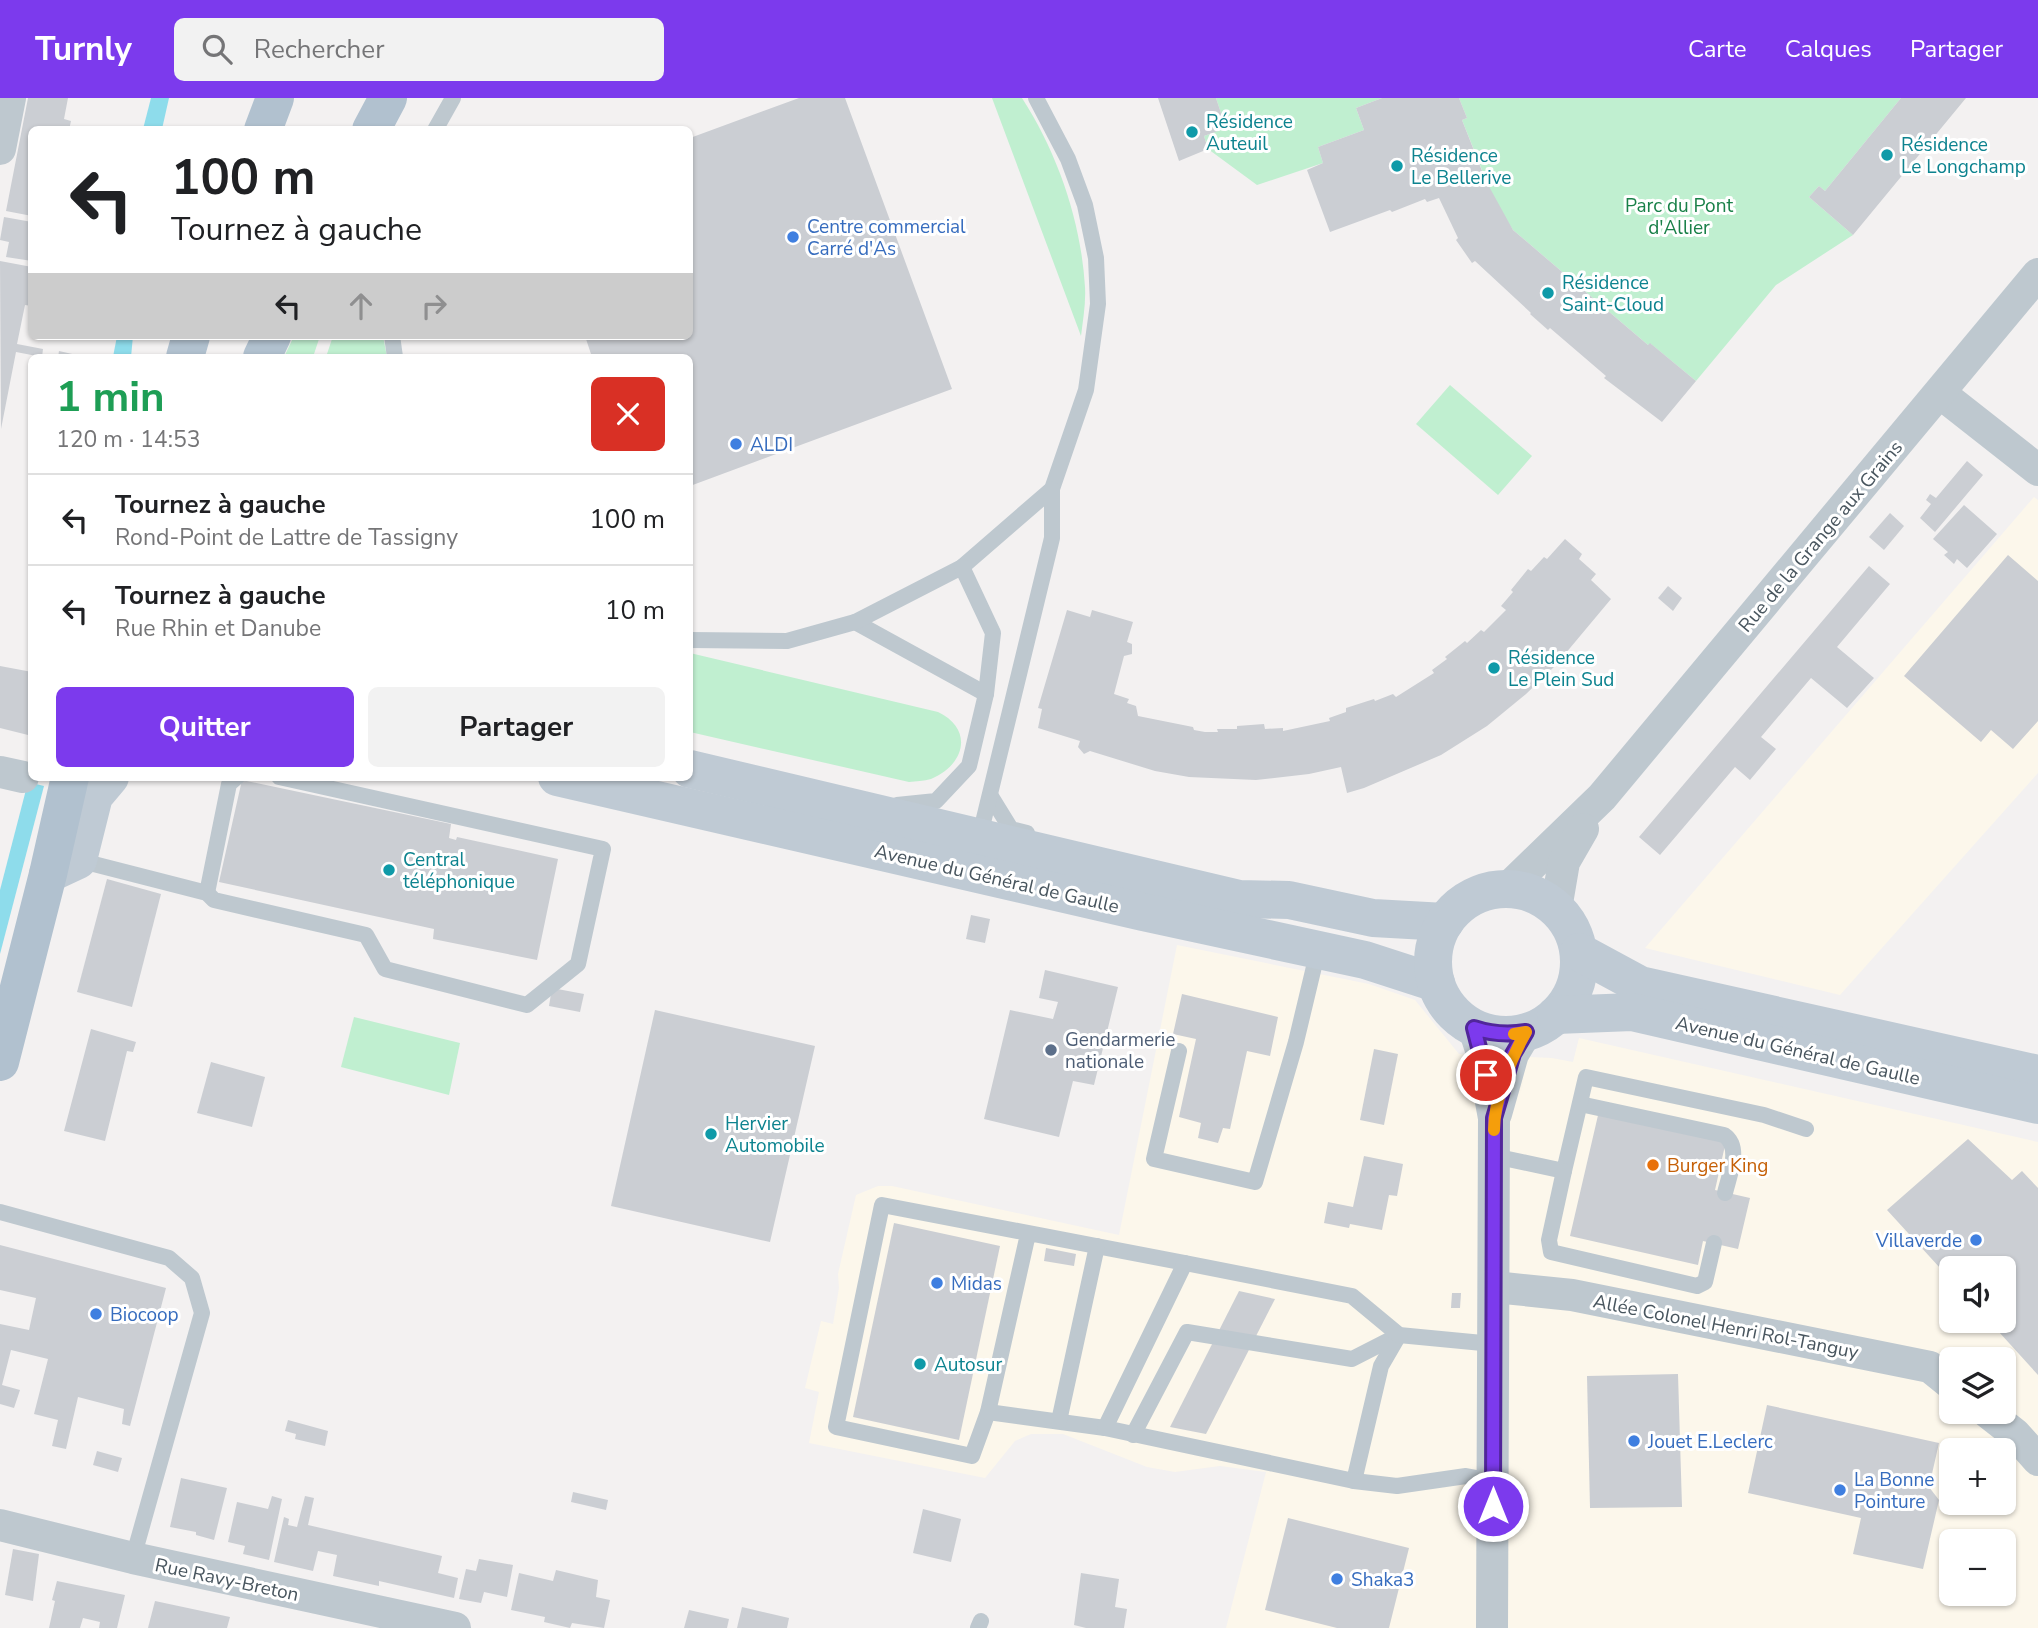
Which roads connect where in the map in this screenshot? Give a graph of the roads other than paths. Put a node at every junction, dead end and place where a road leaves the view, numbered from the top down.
1 (10, 98) edge
2 (275, 98) edge
3 (388, 98) edge
4 (453, 98) edge
5 (1035, 98) edge
6 (264, 126) edge
7 (373, 126) edge
8 (437, 126) edge
9 (0, 149) edge
10 (2038, 274) edge
11 (1940, 393) junction
12 (2038, 470) edge
13 (1052, 489) junction
14 (962, 567) junction
15 (855, 622) junction
16 (693, 640) edge
17 (986, 694) junction
18 (693, 770) edge
19 (70, 781) edge
20 (107, 781) edge
21 (232, 781) edge
22 (297, 781) edge
23 (575, 781) edge
24 (653, 781) edge
25 (990, 795) junction
26 (1602, 797) junction
27 (772, 799) junction
28 (971, 844) junction
29 (63, 867) junction
30 (1162, 880) junction
31 (1507, 889) junction
32 (206, 893) junction
33 (1556, 909) junction
34 (1445, 922) junction
35 (1318, 950) junction
36 (1578, 952) junction
37 (1436, 983) junction
38 (1541, 1024) junction
39 (1474, 1028) junction
40 (1179, 1051) dead end
41 (0, 1062) edge
42 (2038, 1074) edge
43 (1580, 1104) junction
44 (2038, 1105) edge
45 (1494, 1118) junction
46 (1806, 1129) dead end
47 (1494, 1156) junction
48 (1564, 1171) junction
49 (1725, 1193) dead end
50 (0, 1212) edge
51 (1028, 1234) junction
52 (1714, 1243) dead end
53 (1097, 1247) junction
54 (1185, 1263) junction
55 (1493, 1287) junction
56 (1399, 1335) junction
57 (1493, 1344) junction
58 (1939, 1374) edge
59 (988, 1412) junction
60 (1059, 1421) junction
61 (2002, 1424) edge
62 (1105, 1428) junction
63 (1133, 1435) junction
64 (2038, 1460) edge
65 (1354, 1481) junction
66 (1493, 1481) junction
67 (0, 1525) edge
68 (133, 1558) junction
69 (455, 1628) edge
70 (1492, 1628) edge

1 - 9 street
2 - 6 main road
3 - 7 main road
4 - 8 lane
5 - 13 lane
10 - 11 street, Rue de la Grange aux Grains
11 - 12 street
11 - 26 street, Rue de la Grange aux Grains
13 - 14 lane
13 - 25 lane
14 - 15 lane
14 - 17 lane
15 - 16 lane
15 - 17 lane
17 - 27 lane
18 - 27 main road, Avenue du Général de Gaulle
19 - 29 main road
20 - 29 main road
21 - 32 lane
22 - 32 lane
23 - 35 main road, Avenue du Général de Gaulle
24 - 27 lane
25 - 28 lane
25 - 30 lane
26 - 31 street, Rue de la Grange aux Grains
26 - 33 street, Rue de la Grange aux Grains
27 - 28 main road, Avenue du Général de Gaulle
28 - 30 main road, Avenue du Général de Gaulle
29 - 32 lane
29 - 41 main road
30 - 34 main road, Avenue du Général de Gaulle
31 - 33 main road
31 - 34 main road
33 - 36 main road
34 - 37 main road
35 - 37 main road, Avenue du Général de Gaulle
35 - 40 lane
36 - 38 main road
36 - 42 main road, Avenue du Général de Gaulle
37 - 39 main road
38 - 39 main road
38 - 44 main road, Avenue du Général de Gaulle
38 - 45 street
39 - 45 street
43 - 46 lane
43 - 48 lane
43 - 49 lane
45 - 47 street
47 - 48 lane
47 - 55 street
48 - 52 lane
50 - 68 lane
51 - 53 lane
51 - 59 lane
51 - 59 lane
53 - 54 lane
53 - 60 lane
54 - 56 lane
54 - 62 lane
55 - 57 street
55 - 58 street, Allée Colonel Henri Rol-Tanguy
56 - 57 lane
56 - 63 lane
56 - 65 lane
57 - 66 street
59 - 60 lane
60 - 62 lane
61 - 64 street
62 - 63 lane
63 - 65 lane
65 - 66 lane
66 - 70 street
67 - 68 street, Rue Ravy-Breton
68 - 69 street, Rue Ravy-Breton

